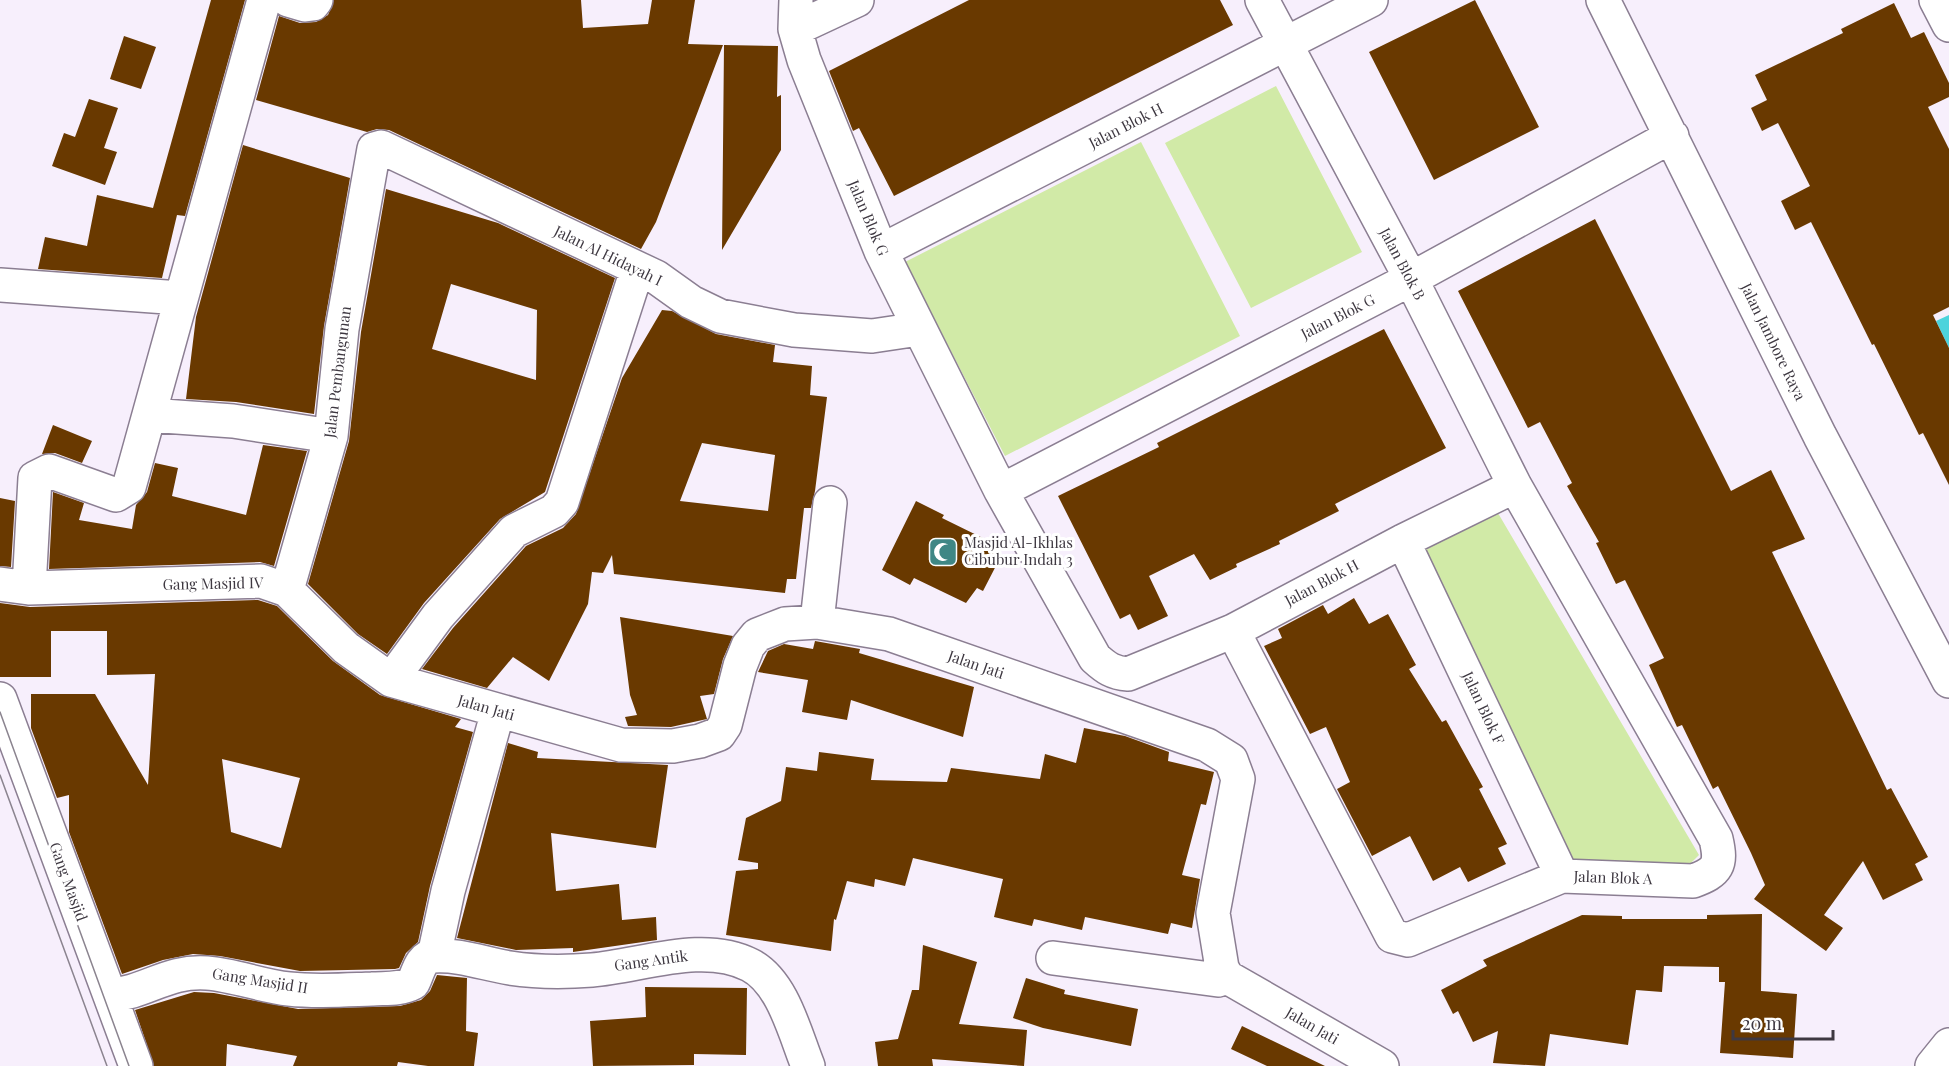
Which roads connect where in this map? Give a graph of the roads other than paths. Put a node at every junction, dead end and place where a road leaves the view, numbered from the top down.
1 (264, 0) edge
2 (288, 0) edge
3 (316, 0) edge
4 (857, 0) edge
5 (1262, 0) edge
6 (1371, 0) edge
7 (1603, 0) edge
8 (796, 14) edge
9 (1285, 44) junction
10 (1672, 136) junction
11 (374, 149) joint
12 (881, 251) junction
13 (637, 270) junction
14 (1411, 279) junction
15 (0, 285) edge
16 (180, 298) junction
17 (919, 329) junction
18 (149, 415) junction
19 (331, 436) junction
20 (1515, 486) junction
21 (1001, 490) junction
22 (830, 503) dead end
23 (1403, 541) junction
24 (15, 586) edge
25 (287, 590) junction
26 (818, 621) junction
27 (1233, 631) junction
28 (1128, 674) joint
29 (391, 680) junction
30 (1949, 681) edge
31 (0, 699) edge
32 (498, 711) junction
33 (1562, 876) junction
34 (434, 956) junction
35 (1053, 958) dead end
36 (1227, 977) junction
37 (110, 995) junction
38 (1949, 1045) edge
39 (136, 1066) edge
40 (808, 1066) edge
41 (1382, 1066) edge
42 (1932, 1066) edge

1 - 16 street
2 - 3 street
4 - 8 street
5 - 9 street, Jalan Blok B
6 - 9 street, Jalan Blok H
7 - 10 street, Jalan Jambore Raya
8 - 12 street, Jalan Blok G
9 - 12 street, Jalan Blok H
9 - 14 street, Jalan Blok B
10 - 14 street, Jalan Blok G
10 - 30 street, Jalan Jambore Raya
11 - 13 street, Jalan Al Hidayah I
11 - 19 street, Jalan Pembangunan
12 - 17 street, Jalan Blok G
13 - 17 street, Jalan Al Hidayah I
13 - 29 street
14 - 20 street, Jalan Blok B
14 - 21 street, Jalan Blok G
15 - 16 street
16 - 18 street
17 - 21 street, Jalan Blok G
18 - 19 street
18 - 24 street
19 - 25 street, Jalan Pembangunan
20 - 23 street, Jalan Blok H
20 - 33 street, Jalan Blok A
21 - 28 street, Jalan Blok G
22 - 26 street
23 - 27 street, Jalan Blok H
23 - 33 street, Jalan Blok F
24 - 25 street, Gang Masjid IV
25 - 29 street, Gang Masjid IV
26 - 32 street, Jalan Jati
26 - 36 street, Jalan Jati
27 - 28 street, Jalan Blok H
27 - 33 street, Jalan Blok A
29 - 32 street, Jalan Jati
31 - 37 street, Gang Masjid
32 - 34 street
34 - 37 street, Gang Masjid II
34 - 40 street, Gang Antik
35 - 36 street
36 - 41 street, Jalan Jati
37 - 39 street, Gang Masjid
38 - 42 street

